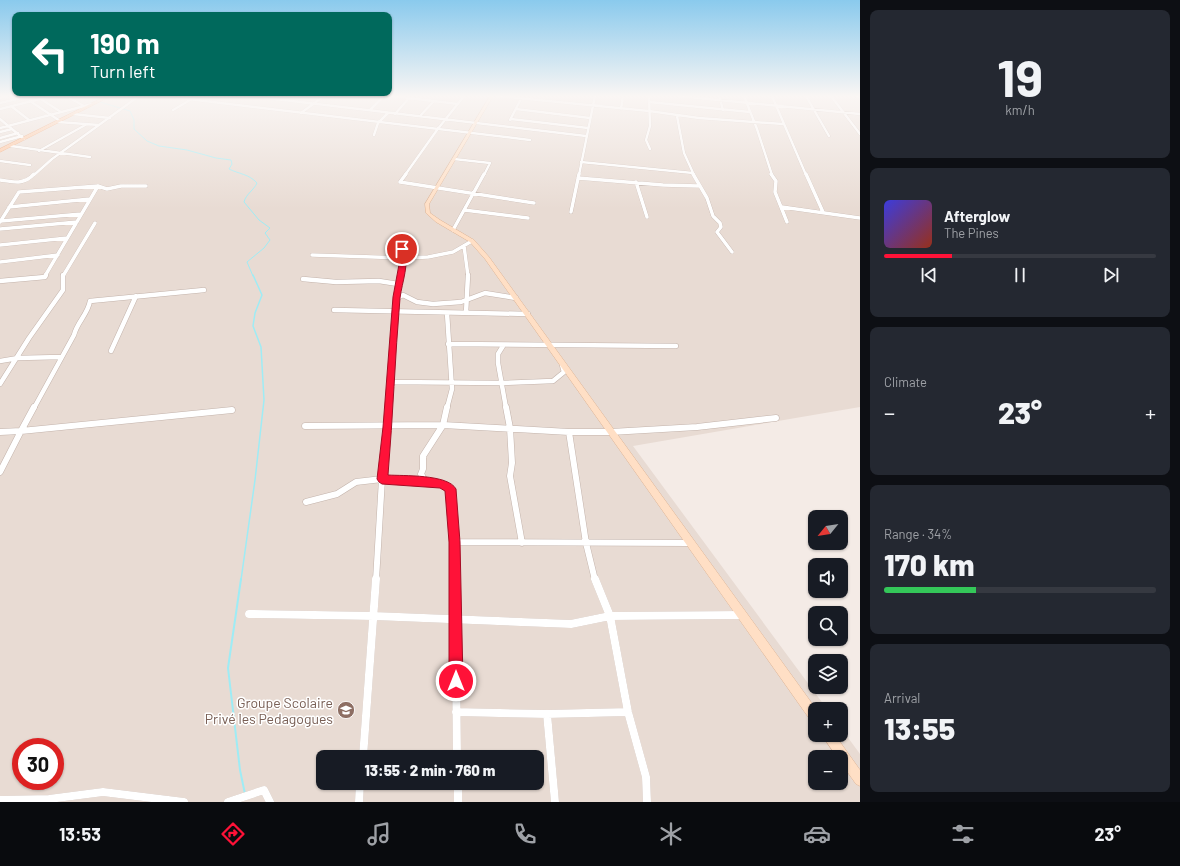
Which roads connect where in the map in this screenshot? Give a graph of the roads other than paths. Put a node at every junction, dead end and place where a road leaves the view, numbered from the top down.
1 (16, 133) edge
2 (18, 133) edge
3 (33, 133) edge
4 (70, 133) edge
5 (87, 133) edge
6 (435, 133) edge
7 (470, 133) edge
8 (474, 133) edge
9 (566, 133) edge
10 (648, 133) edge
11 (680, 133) edge
12 (758, 133) edge
13 (786, 133) edge
14 (586, 136) joint
15 (0, 138) edge
16 (23, 138) junction
17 (530, 140) dead end
18 (0, 142) edge
19 (10, 146) junction
20 (650, 149) dead end
21 (0, 151) edge
22 (39, 151) junction
23 (60, 153) junction
24 (90, 157) dead end
25 (454, 159) junction
26 (0, 161) edge
27 (582, 162) junction
28 (30, 165) dead end
29 (693, 173) junction
30 (578, 178) junction
31 (0, 180) edge
32 (636, 182) junction
33 (98, 186) junction
34 (146, 186) dead end
35 (699, 186) junction
36 (436, 189) junction
37 (472, 194) junction
38 (90, 200) junction
39 (534, 203) dead end
40 (9, 207) junction
41 (782, 207) junction
42 (464, 210) junction
43 (571, 212) dead end
44 (823, 212) junction
45 (81, 214) junction
46 (647, 217) dead end
47 (528, 218) dead end
48 (860, 218) edge
49 (0, 221) edge
50 (77, 222) junction
51 (787, 222) dead end
52 (95, 223) dead end
53 (0, 229) edge
54 (453, 230) junction
55 (404, 237) dead end
56 (67, 238) junction
57 (472, 240) junction
58 (0, 245) edge
59 (464, 246) junction
60 (732, 252) dead end
61 (58, 255) junction
62 (312, 255) dead end
63 (403, 258) junction
64 (0, 262) edge
65 (304, 279) dead end
66 (0, 281) edge
67 (398, 284) junction
68 (204, 290) dead end
69 (136, 296) junction
70 (397, 298) junction
71 (516, 298) junction
72 (466, 300) junction
73 (334, 310) dead end
74 (396, 312) junction
75 (447, 313) junction
76 (466, 313) junction
77 (528, 314) junction
78 (448, 344) junction
79 (550, 345) junction
80 (503, 346) junction
81 (676, 346) dead end
82 (111, 351) dead end
83 (61, 357) junction
84 (18, 358) junction
85 (0, 361) edge
86 (562, 362) junction
87 (390, 382) junction
88 (450, 382) junction
89 (501, 383) junction
90 (0, 384) edge
91 (232, 410) dead end
92 (776, 418) dead end
93 (443, 425) junction
94 (305, 426) dead end
95 (388, 427) junction
96 (510, 428) junction
97 (21, 431) junction
98 (0, 432) edge
99 (569, 432) junction
100 (611, 432) junction
101 (0, 472) edge
102 (382, 479) junction
103 (425, 481) junction
104 (306, 502) dead end
105 (454, 542) junction
106 (522, 543) junction
107 (586, 543) junction
108 (691, 543) junction
109 (249, 614) dead end
110 (743, 615) junction
111 (374, 616) junction
112 (610, 616) junction
113 (456, 620) junction
114 (808, 707) edge
115 (456, 712) junction
116 (628, 712) junction
117 (547, 714) junction
118 (833, 742) edge
119 (364, 750) edge
120 (457, 750) edge
121 (860, 780) edge
122 (360, 790) edge
123 (458, 790) edge
124 (140, 799) edge
125 (0, 800) edge
126 (49, 800) edge
127 (184, 802) edge
128 (228, 802) edge
129 (270, 802) edge
130 (359, 802) edge
131 (458, 802) edge
132 (555, 802) edge
133 (647, 802) edge

1 - 15 street
2 - 16 street
3 - 16 main road
4 - 22 street
5 - 23 street
6 - 36 street
7 - 25 street
8 - 17 street
9 - 14 street
10 - 20 street
11 - 29 street
12 - 41 street
13 - 44 street
14 - 27 street
16 - 18 street
16 - 19 main road
19 - 21 main road
19 - 22 street
22 - 23 street
23 - 24 street
23 - 31 street
25 - 36 street
25 - 37 street
26 - 28 street
27 - 29 street
27 - 30 street
29 - 35 street
30 - 32 street
30 - 43 street
32 - 35 street
32 - 46 street
33 - 34 street
33 - 38 street
33 - 40 street
35 - 60 street
36 - 37 street
36 - 54 street
37 - 39 street
37 - 42 street
38 - 40 street
38 - 45 street
40 - 49 street
41 - 44 street
41 - 51 street
42 - 47 street
42 - 54 street
44 - 48 street
45 - 49 street
45 - 50 street
50 - 53 street
50 - 56 street
52 - 84 street
54 - 57 street
55 - 63 street
56 - 58 street
56 - 61 street
57 - 59 street
57 - 71 street
59 - 63 street
59 - 72 street
61 - 64 street
61 - 66 street
62 - 63 street
63 - 67 street
65 - 67 street
67 - 70 street
68 - 69 street
69 - 82 street
69 - 83 street
70 - 72 street
70 - 74 street
71 - 72 street
71 - 77 street
72 - 76 street
73 - 74 street
74 - 75 street
74 - 87 street
75 - 76 street
75 - 78 street
76 - 77 street
77 - 79 street
78 - 80 street
78 - 88 street
79 - 80 street
79 - 81 street
79 - 86 street
80 - 89 street
83 - 84 street
83 - 97 street
84 - 85 street
84 - 90 street
86 - 89 street
86 - 100 street
87 - 88 street
87 - 95 street
88 - 89 street
88 - 93 street
89 - 96 street
91 - 97 street
92 - 100 street
93 - 95 street
93 - 96 street
93 - 103 street
94 - 95 street
95 - 102 street
96 - 99 street
96 - 106 street
97 - 98 street
97 - 101 street
99 - 100 street
99 - 107 street
100 - 108 street
102 - 103 street
102 - 104 street
102 - 111 street
103 - 105 street
105 - 106 street
105 - 113 street
106 - 107 street
107 - 108 street
107 - 112 street
108 - 110 street
109 - 111 street
110 - 112 street
110 - 114 street
111 - 113 street
111 - 119 street
112 - 113 street
112 - 116 street
113 - 115 street
115 - 117 street
115 - 120 street
116 - 117 street
116 - 133 street
117 - 132 street
118 - 121 street
122 - 130 street
123 - 131 street
124 - 126 street
124 - 127 street
125 - 126 street
128 - 129 street

